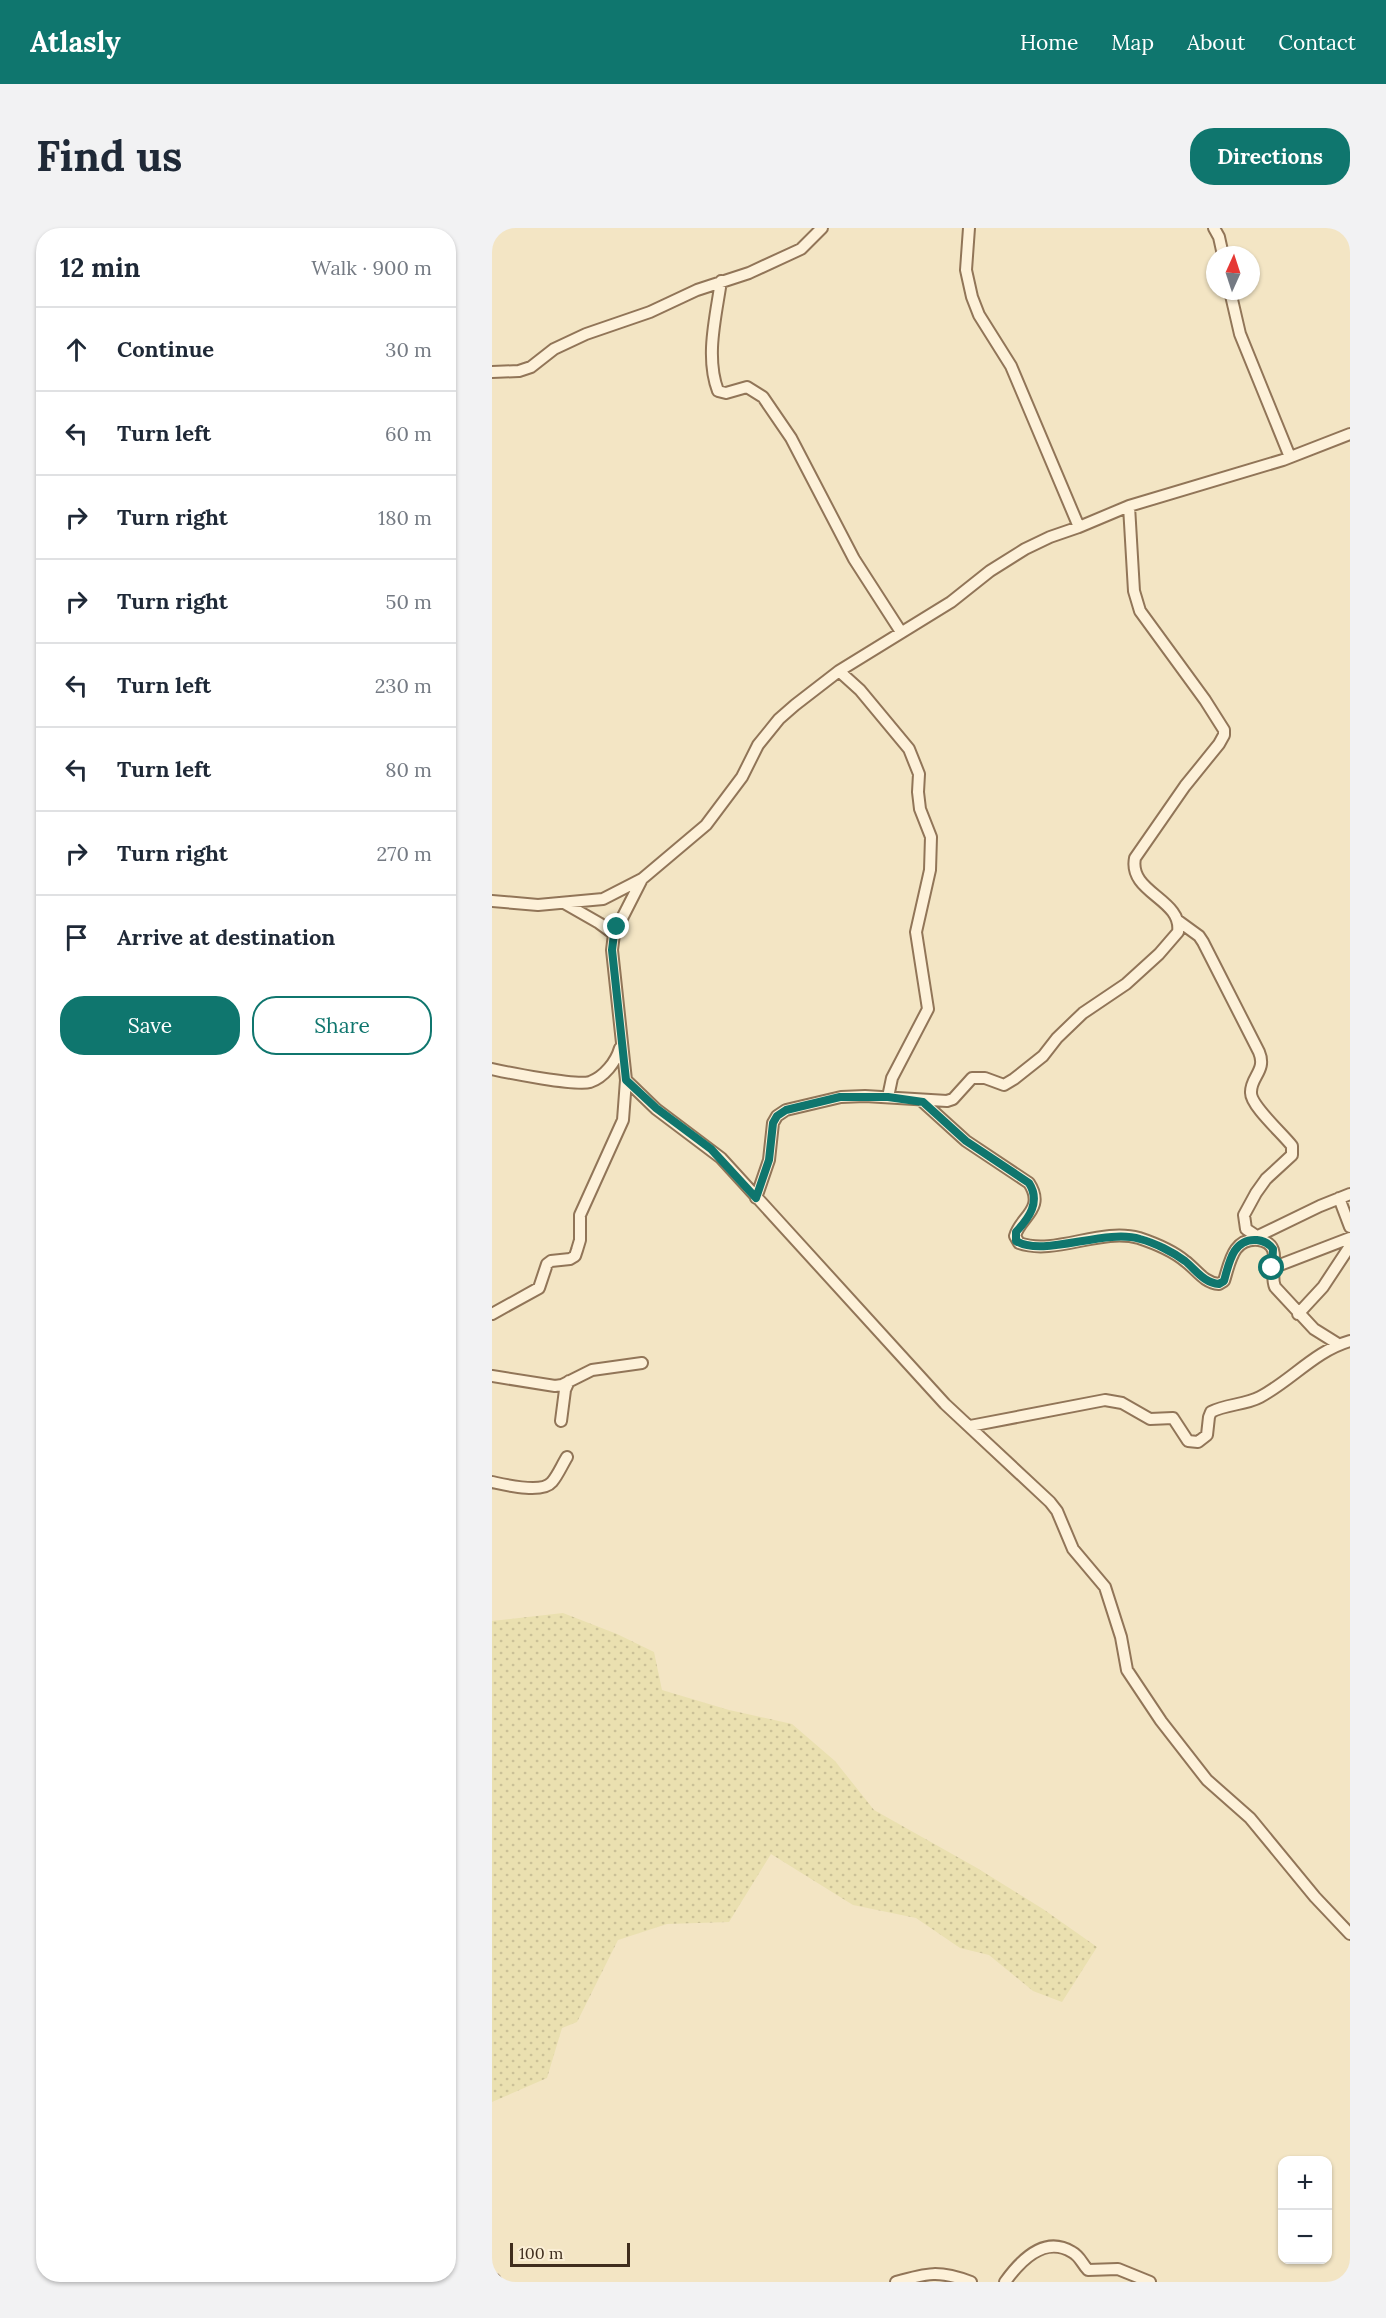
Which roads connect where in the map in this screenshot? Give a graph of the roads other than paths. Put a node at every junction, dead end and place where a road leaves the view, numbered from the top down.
1 (822, 228) edge
2 (969, 228) edge
3 (1214, 228) edge
4 (1221, 246) edge
5 (721, 281) junction
6 (1232, 300) edge
7 (492, 372) edge
8 (1350, 434) edge
9 (1290, 457) junction
10 (1128, 506) junction
11 (1079, 527) junction
12 (901, 632) junction
13 (839, 671) junction
14 (642, 879) junction
15 (492, 902) edge
16 (564, 903) junction
17 (1177, 920) junction
18 (614, 934) junction
19 (622, 1045) junction
20 (495, 1071) edge
21 (626, 1080) junction
22 (888, 1097) junction
23 (923, 1102) junction
24 (1350, 1194) edge
25 (756, 1198) junction
26 (1339, 1198) junction
27 (1350, 1227) edge
28 (1350, 1238) edge
29 (1261, 1239) junction
30 (1350, 1246) edge
31 (1272, 1268) junction
32 (492, 1314) edge
33 (1298, 1314) junction
34 (1350, 1341) edge
35 (1338, 1344) junction
36 (642, 1363) dead end
37 (492, 1376) edge
38 (569, 1381) junction
39 (561, 1421) dead end
40 (970, 1426) junction
41 (567, 1457) dead end
42 (492, 1482) edge
43 (1350, 1935) edge
44 (896, 2282) edge
45 (971, 2282) edge
46 (1005, 2282) edge
47 (1150, 2282) edge

1 - 5 street
2 - 11 street
3 - 4 street
5 - 7 street
5 - 12 street
6 - 9 street
8 - 9 street
9 - 10 street
10 - 11 street
10 - 17 street
11 - 12 street
12 - 13 street
13 - 14 street
13 - 22 street
14 - 16 street
14 - 18 street
15 - 16 street
16 - 18 street
17 - 23 street
17 - 29 street
18 - 19 street
19 - 20 street
19 - 21 street
21 - 25 street
21 - 32 street
22 - 23 street
22 - 25 street
23 - 29 street
24 - 26 street
25 - 40 street
26 - 27 street
26 - 29 street
28 - 31 street
29 - 31 street
30 - 33 street
31 - 33 street
33 - 35 street
34 - 35 street
35 - 40 street
36 - 38 street
37 - 38 street
38 - 39 street
40 - 43 street
41 - 42 street
44 - 45 street
46 - 47 street

